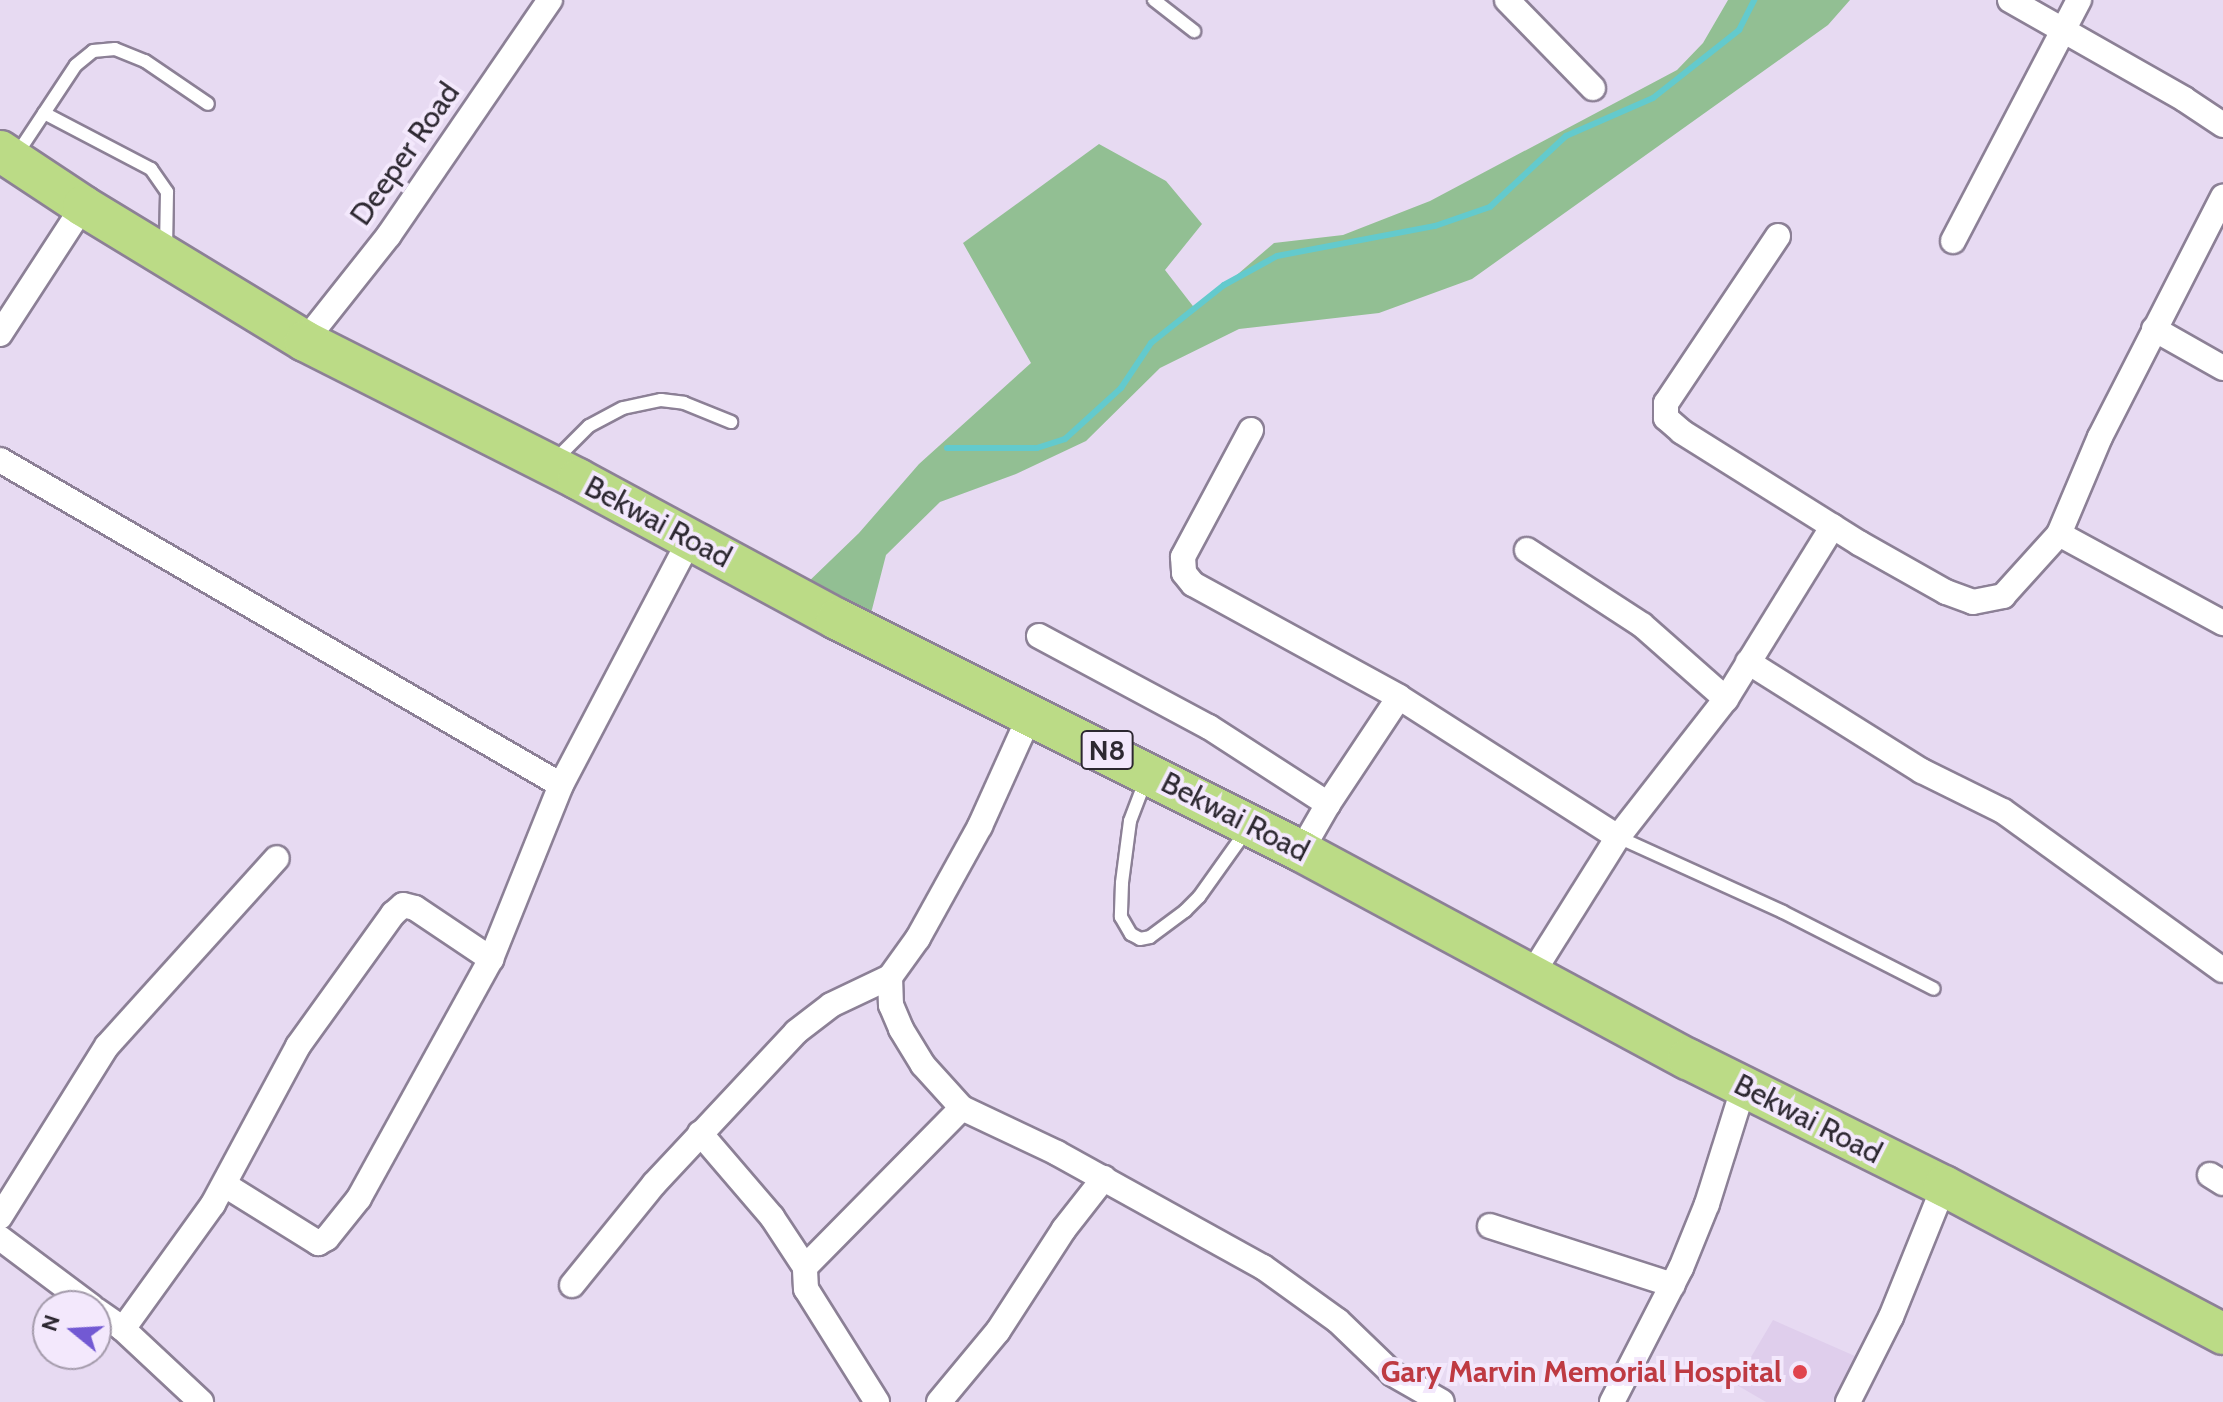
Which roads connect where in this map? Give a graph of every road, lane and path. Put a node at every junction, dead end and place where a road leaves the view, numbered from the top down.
1 (550, 0) edge
2 (1154, 0) edge
3 (1507, 0) edge
4 (2010, 0) edge
5 (2079, 0) edge
6 (1194, 31) dead end
7 (2063, 33) junction
8 (1593, 88) dead end
9 (208, 104) dead end
10 (44, 113) junction
11 (2223, 125) edge
12 (6, 155) edge
13 (2223, 197) edge
14 (83, 206) junction
15 (1778, 236) dead end
16 (1953, 241) dead end
17 (166, 258) junction
18 (2154, 329) junction
19 (0, 334) edge
20 (305, 341) junction
21 (2223, 368) edge
22 (731, 422) dead end
23 (1251, 430) dead end
24 (0, 460) edge
25 (550, 465) junction
26 (1833, 526) junction
27 (2059, 534) junction
28 (690, 539) junction
29 (1527, 550) dead end
30 (2223, 623) edge
31 (1039, 636) dead end
32 (1748, 662) junction
33 (1399, 697) junction
34 (1726, 699) junction
35 (1031, 713) junction
36 (1149, 772) junction
37 (561, 785) junction
38 (1328, 804) junction
39 (1250, 825) junction
40 (1618, 837) junction
41 (1301, 851) junction
42 (277, 858) dead end
43 (491, 959) junction
44 (2223, 970) edge
45 (1532, 974) junction
46 (890, 977) junction
47 (1934, 989) dead end
48 (1744, 1086) junction
49 (962, 1108) junction
50 (700, 1133) junction
51 (1104, 1178) junction
52 (225, 1185) junction
53 (1944, 1186) junction
54 (0, 1217) edge
55 (1490, 1226) dead end
56 (0, 1238) edge
57 (805, 1267) junction
58 (572, 1285) dead end
59 (1673, 1285) junction
60 (70, 1290) edge
61 (112, 1321) edge
62 (123, 1329) junction
63 (2223, 1334) edge
64 (201, 1402) edge
65 (877, 1402) edge
66 (939, 1402) edge
67 (1442, 1402) edge
68 (1612, 1402) edge
69 (1848, 1402) edge

1 - 20 street, Deeper Road
2 - 6 lane
3 - 8 street
4 - 7 street
5 - 7 street
7 - 11 street
7 - 16 street
9 - 10 lane
10 - 12 lane
10 - 17 lane
12 - 14 highway, Bekwai Road / N8
13 - 18 street
14 - 17 highway, Bekwai Road / N8
14 - 19 street
15 - 26 street
17 - 20 highway, Bekwai Road / N8
18 - 21 street
18 - 27 street
20 - 25 highway, Bekwai Road / N8
22 - 25 lane
23 - 33 street
24 - 37 street
25 - 28 highway, Bekwai Road / N8
26 - 27 street
26 - 32 street
27 - 30 street
28 - 35 highway, Bekwai Road / N8
28 - 37 street
29 - 34 street
31 - 38 street
32 - 34 street
32 - 44 street
33 - 38 street
33 - 40 street
34 - 40 street
35 - 36 highway, Bekwai Road / N8
35 - 46 street
36 - 39 highway, Bekwai Road / N8
36 - 39 lane
37 - 43 street
38 - 41 street
39 - 41 highway, Bekwai Road / N8
40 - 45 street
40 - 47 lane
41 - 45 highway, Bekwai Road / N8
42 - 54 street
43 - 52 street
43 - 52 street
45 - 48 highway, Bekwai Road / N8
46 - 49 street
46 - 50 street
48 - 53 highway, Bekwai Road / N8
48 - 59 street
49 - 51 street
49 - 57 street
50 - 57 street
50 - 58 street
51 - 66 street
51 - 67 street
52 - 62 street
53 - 63 highway, Bekwai Road / N8
53 - 69 street
55 - 59 street
56 - 60 street
57 - 65 street
59 - 68 street
61 - 62 street
62 - 64 street

